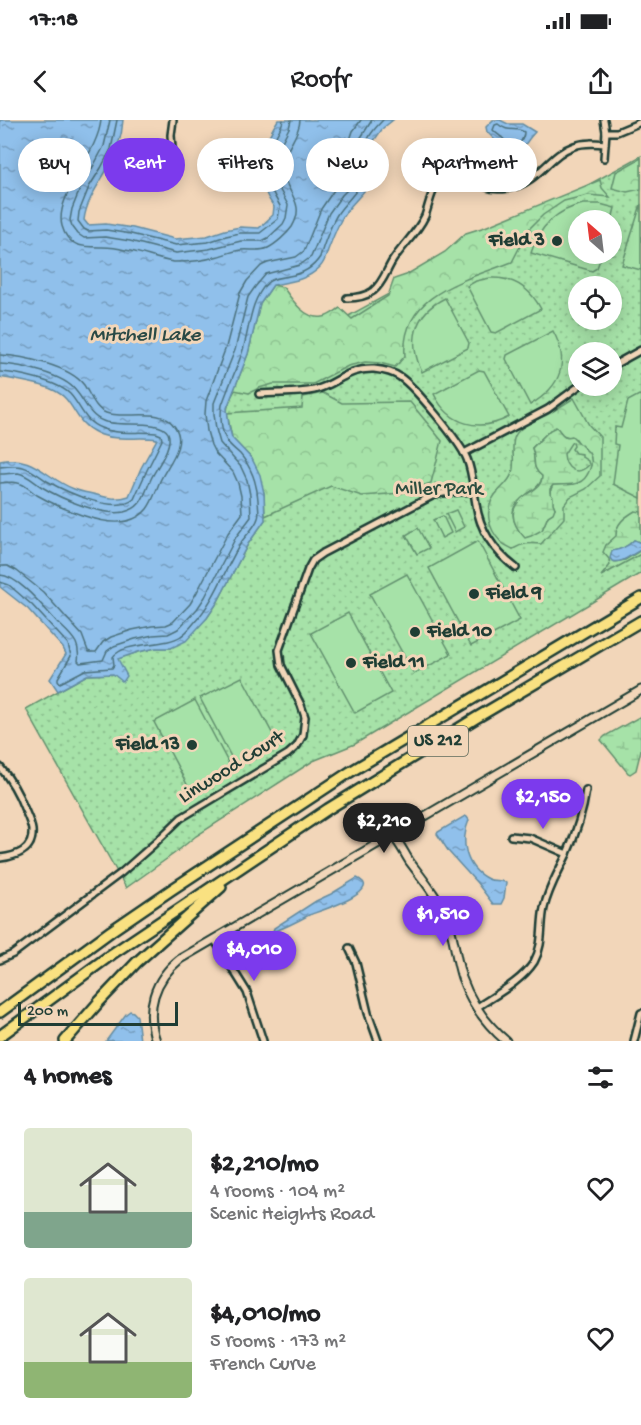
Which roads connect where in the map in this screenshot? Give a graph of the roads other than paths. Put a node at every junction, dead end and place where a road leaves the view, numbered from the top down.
1 (173, 120) edge
2 (604, 120) edge
3 (641, 122) edge
4 (606, 132) junction
5 (171, 138) edge
6 (605, 144) junction
7 (604, 158) dead end
8 (347, 298) dead end
9 (641, 350) edge
10 (622, 360) edge
11 (259, 394) dead end
12 (568, 394) edge
13 (464, 453) junction
14 (474, 491) junction
15 (516, 568) dead end
16 (641, 591) edge
17 (641, 598) edge
18 (641, 621) edge
19 (641, 627) edge
20 (537, 659) junction
21 (549, 675) junction
22 (641, 690) edge
23 (0, 767) edge
24 (586, 790) dead end
25 (328, 809) junction
26 (392, 835) junction
27 (511, 836) dead end
28 (567, 854) junction
29 (0, 858) edge
30 (111, 931) junction
31 (214, 939) junction
32 (349, 948) dead end
33 (0, 960) edge
34 (0, 1006) edge
35 (476, 1008) junction
36 (0, 1012) edge
37 (641, 1013) edge
38 (0, 1036) edge
39 (65, 1041) edge
40 (156, 1041) edge
41 (262, 1041) edge
42 (378, 1041) edge
43 (506, 1041) edge
44 (634, 1041) edge

1 - 5 street
2 - 4 street
3 - 4 street
4 - 6 street
6 - 7 street
6 - 8 street
9 - 10 street
11 - 13 street
12 - 13 street
13 - 14 street
14 - 15 street
14 - 33 street, Linwood Court
16 - 20 highway
17 - 20 highway, US 212
18 - 21 highway, US 212
19 - 21 highway
20 - 30 highway, US 212
21 - 25 highway, US 212
22 - 26 street
23 - 29 street
24 - 28 street
25 - 38 highway, US 212
25 - 39 highway
26 - 31 street
26 - 35 street
27 - 28 street
28 - 35 street
30 - 34 highway
30 - 36 highway, US 212
31 - 40 street
31 - 41 street
32 - 42 street
35 - 43 street
37 - 44 street

